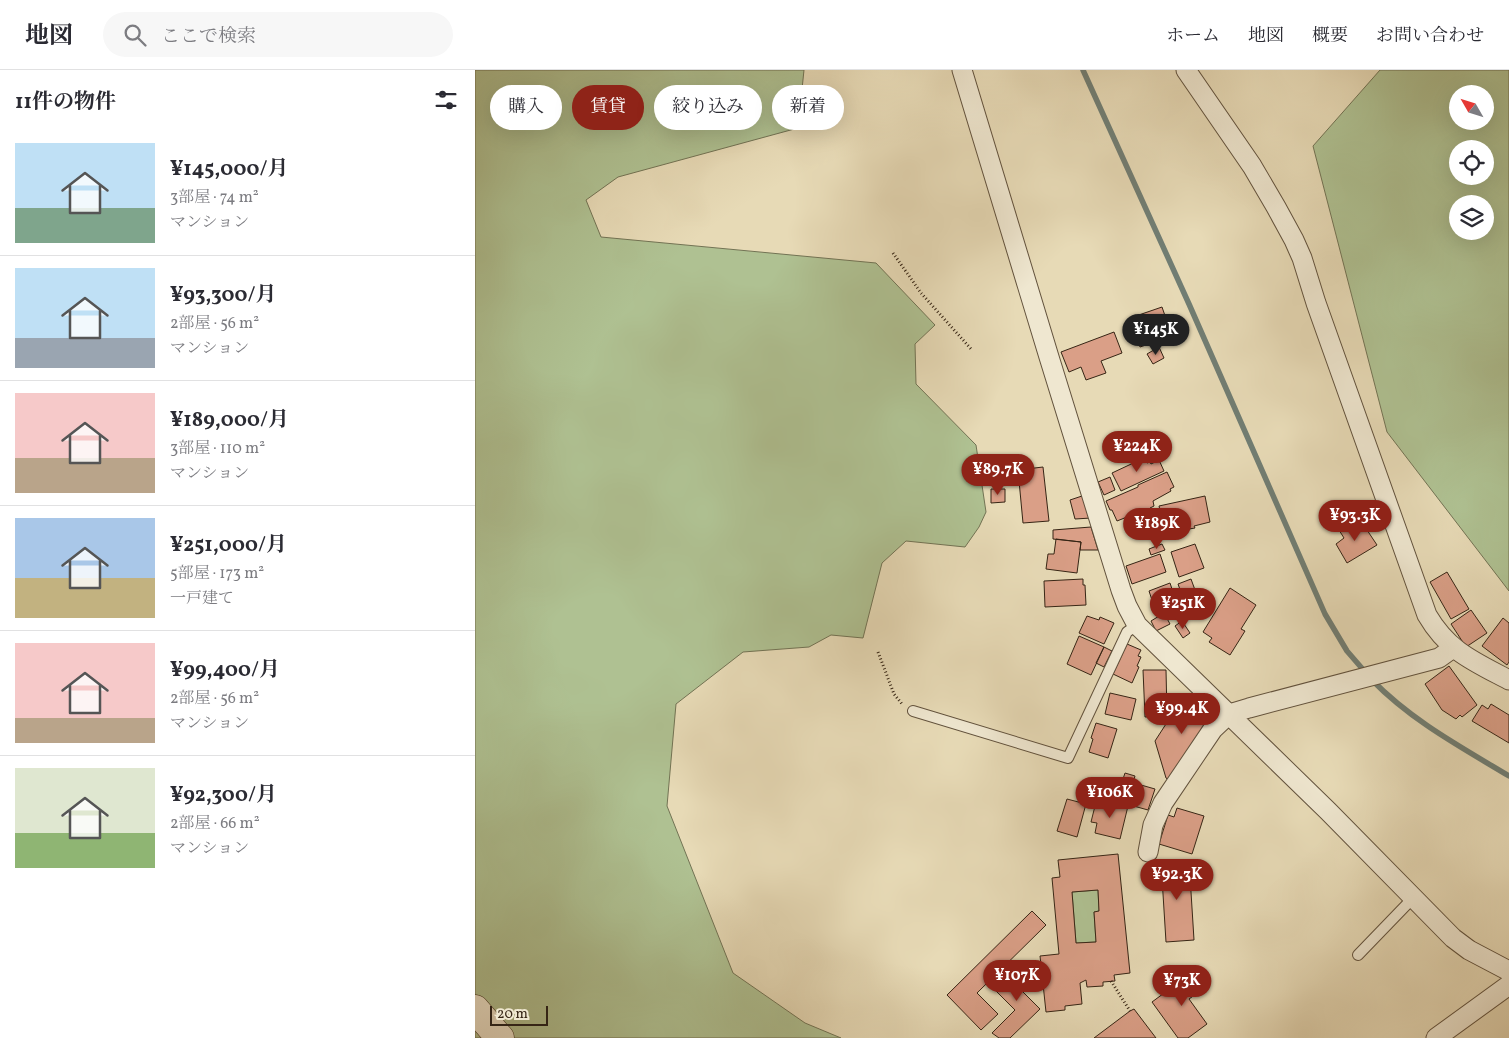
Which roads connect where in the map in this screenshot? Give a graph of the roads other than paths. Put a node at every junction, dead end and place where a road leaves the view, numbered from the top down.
1 (962, 70) edge
2 (1187, 70) edge
3 (1137, 625) junction
4 (1453, 648) junction
5 (1509, 680) edge
6 (913, 711) road end
7 (1229, 714) junction
8 (1147, 852) dead end
9 (1413, 898) junction
10 (1358, 955) dead end
11 (1509, 971) edge
12 (1509, 985) edge
13 (475, 1008) edge
14 (500, 1038) edge
15 (1436, 1038) edge

1 - 3 street
2 - 4 street
3 - 6 lane
3 - 7 street
4 - 5 street
4 - 7 street
7 - 8 street
7 - 9 street
9 - 10 lane
9 - 11 street
12 - 15 street
13 - 14 street

